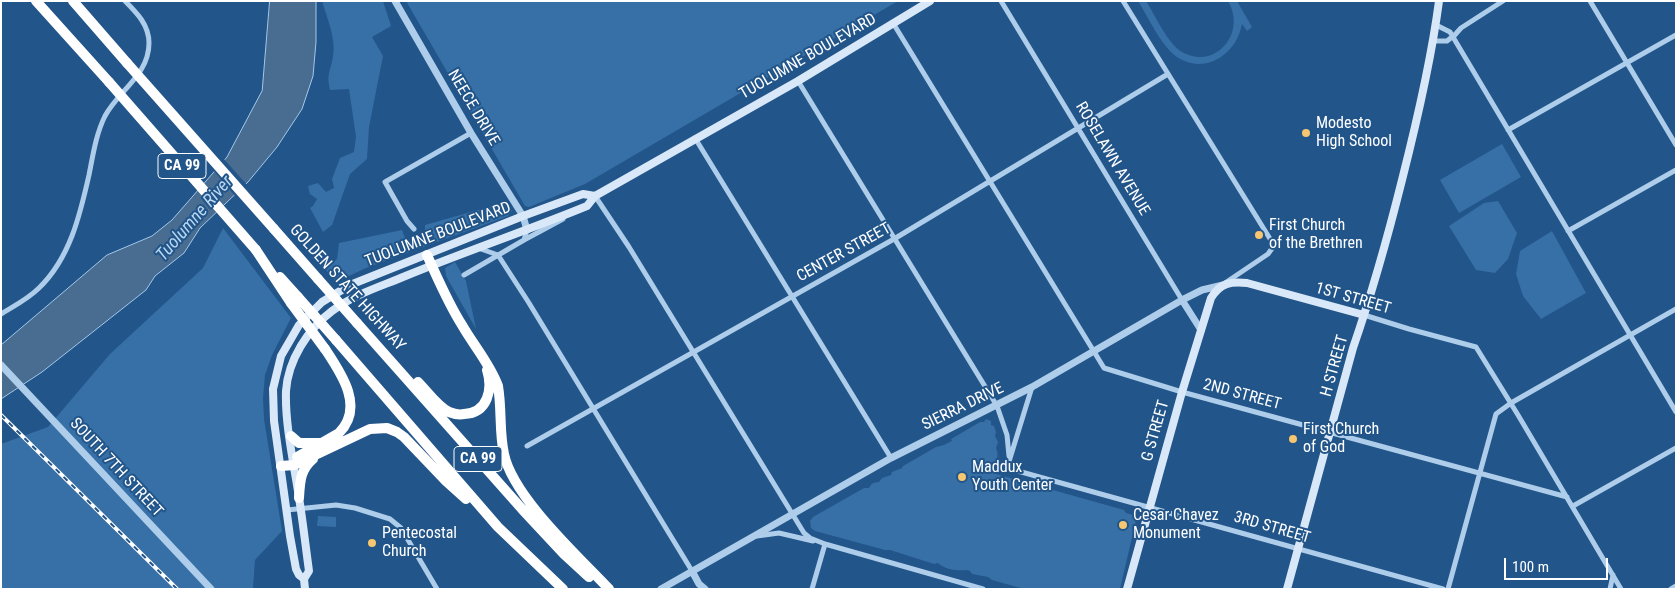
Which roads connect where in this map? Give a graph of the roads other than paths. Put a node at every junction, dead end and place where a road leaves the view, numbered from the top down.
1 (36, 1) edge
2 (73, 1) edge
3 (125, 1) edge
4 (395, 1) edge
5 (930, 1) edge
6 (1001, 1) edge
7 (1123, 1) edge
8 (1504, 1) edge
9 (1590, 1) edge
10 (1437, 2) edge
11 (893, 23) junction
12 (1436, 25) junction
13 (1676, 35) edge
14 (1452, 37) junction
15 (1434, 41) junction
16 (1627, 62) junction
17 (1168, 74) junction
18 (798, 80) junction
19 (1078, 128) junction
20 (1508, 130) junction
21 (472, 132) junction
22 (695, 138) junction
23 (1676, 145) edge
24 (1676, 170) edge
25 (990, 181) junction
26 (595, 196) junction
27 (579, 209) junction
28 (523, 216) junction
29 (414, 229) dead end
30 (527, 230) junction
31 (1568, 231) junction
32 (894, 239) junction
33 (524, 240) junction
34 (478, 248) junction
35 (427, 255) junction
36 (498, 255) junction
37 (432, 265) junction
38 (464, 275) dead end
39 (1222, 285) junction
40 (792, 296) junction
41 (294, 300) junction
42 (1182, 300) junction
43 (1676, 309) edge
44 (1, 314) edge
45 (1364, 315) junction
46 (358, 322) junction
47 (1201, 330) junction
48 (1630, 335) junction
49 (1094, 352) junction
50 (693, 353) junction
51 (484, 360) junction
52 (1, 365) edge
53 (1032, 387) junction
54 (1182, 392) junction
55 (1510, 403) junction
56 (997, 406) junction
57 (593, 409) junction
58 (1676, 412) edge
59 (1331, 431) junction
60 (290, 436) junction
61 (326, 446) junction
62 (527, 446) dead end
63 (1676, 448) edge
64 (891, 458) junction
65 (1009, 459) junction
66 (293, 462) junction
67 (281, 466) junction
68 (1480, 474) junction
69 (1567, 497) junction
70 (299, 498) junction
71 (1572, 506) junction
72 (1149, 507) junction
73 (301, 509) junction
74 (287, 510) junction
75 (793, 514) junction
76 (498, 527) junction
77 (753, 537) junction
78 (818, 542) junction
79 (825, 544) junction
80 (1298, 548) junction
81 (692, 571) junction
82 (1613, 574) junction
83 (304, 579) junction
84 (1676, 586) edge
85 (970, 587) edge
86 (211, 589) edge
87 (305, 589) edge
88 (437, 589) edge
89 (561, 589) edge
90 (604, 589) edge
91 (609, 589) edge
92 (661, 589) edge
93 (705, 589) edge
94 (812, 589) edge
95 (983, 589) edge
96 (1126, 589) edge
97 (1287, 589) edge
98 (1443, 589) edge
99 (1448, 589) edge
100 (1610, 589) edge
101 (1622, 589) edge
102 (1671, 589) edge

1 - 41 highway, CA 99, bridge
2 - 46 highway, GOLDEN STATE HIGHWAY / CA 99, bridge
3 - 44 street
4 - 21 street, NEECE DRIVE
5 - 11 main road, TUOLUMNE BOULEVARD
6 - 19 street, ROSELAWN AVENUE
7 - 17 street
8 - 14 street
9 - 16 street
10 - 12 main road, H STREET
11 - 18 main road, TUOLUMNE BOULEVARD
11 - 25 street, 2ND STREET
12 - 14 street
12 - 15 main road, H STREET
13 - 16 street
14 - 15 street
14 - 20 street
15 - 45 main road, H STREET
16 - 20 street
16 - 23 street
17 - 19 street, CENTER STREET
17 - 39 street, SIERRA DRIVE
18 - 22 main road, TUOLUMNE BOULEVARD
18 - 32 street
19 - 25 street, CENTER STREET
19 - 42 street, ROSELAWN AVENUE
20 - 31 street
21 - 28 street, NEECE DRIVE
21 - 29 street
22 - 26 main road, TUOLUMNE BOULEVARD
22 - 40 street
24 - 31 street
25 - 32 street, CENTER STREET
25 - 49 street, 2ND STREET
26 - 27 main road, TUOLUMNE BOULEVARD
26 - 28 main road, TUOLUMNE BOULEVARD
26 - 50 street
27 - 30 main road, TUOLUMNE BOULEVARD
27 - 33 street, TUOLUMNE BOULEVARD
28 - 30 street, NEECE DRIVE
28 - 35 main road, TUOLUMNE BOULEVARD
30 - 33 street, TUOLUMNE BOULEVARD
30 - 34 main road, TUOLUMNE BOULEVARD
31 - 48 street
32 - 40 street, CENTER STREET
32 - 56 street
33 - 36 street, TUOLUMNE BOULEVARD
34 - 36 street
34 - 37 main road, TUOLUMNE BOULEVARD
35 - 37 highway
35 - 67 main road, TUOLUMNE BOULEVARD
36 - 38 street, TUOLUMNE BOULEVARD
36 - 57 street
37 - 51 highway
37 - 60 main road, TUOLUMNE BOULEVARD
39 - 42 street, SIERRA DRIVE
39 - 45 main road, 1ST STREET
39 - 47 main road, G STREET
40 - 50 street, CENTER STREET
40 - 64 street
41 - 61 highway, bridge
41 - 76 highway, CA 99, bridge
42 - 47 street, ROSELAWN AVENUE
42 - 49 street, SIERRA DRIVE
43 - 48 street
45 - 55 street, 1ST STREET
45 - 59 main road, H STREET
46 - 51 highway
46 - 90 highway, GOLDEN STATE HIGHWAY / CA 99
47 - 54 main road, G STREET
48 - 55 street
48 - 58 street
49 - 53 street, SIERRA DRIVE
49 - 54 street, 2ND STREET
50 - 57 street, CENTER STREET
50 - 75 street
51 - 91 highway
52 - 86 street, SOUTH 7TH STREET
53 - 56 street, SIERRA DRIVE
53 - 65 street
54 - 59 street, 2ND STREET
54 - 72 main road, G STREET
55 - 68 street
55 - 69 street
56 - 64 street, SIERRA DRIVE
56 - 65 street
57 - 62 street, CENTER STREET
57 - 81 street
59 - 68 street, 2ND STREET
59 - 80 main road, H STREET
60 - 61 highway
60 - 66 main road, TUOLUMNE BOULEVARD
61 - 66 highway
61 - 70 highway
61 - 76 highway
63 - 71 street
64 - 75 street, SIERRA DRIVE
65 - 72 street, 3RD STREET
66 - 67 highway
66 - 70 main road, TUOLUMNE BOULEVARD
67 - 74 main road, TUOLUMNE BOULEVARD
68 - 69 street, 2ND STREET
68 - 99 street
69 - 71 street
70 - 73 main road, TUOLUMNE BOULEVARD
71 - 82 street
72 - 80 street, 3RD STREET
72 - 96 main road, G STREET
73 - 74 street
73 - 83 main road, TUOLUMNE BOULEVARD
73 - 88 street
74 - 83 main road, TUOLUMNE BOULEVARD
75 - 77 street, SIERRA DRIVE
75 - 78 street
76 - 89 highway, CA 99
77 - 78 street
77 - 81 street, SIERRA DRIVE
78 - 79 street
79 - 85 street
79 - 94 street
80 - 97 main road, H STREET
80 - 98 street, 3RD STREET
81 - 92 street, SIERRA DRIVE
81 - 93 street
82 - 100 street
82 - 101 street
83 - 87 main road, TUOLUMNE BOULEVARD
84 - 102 street
85 - 95 street

